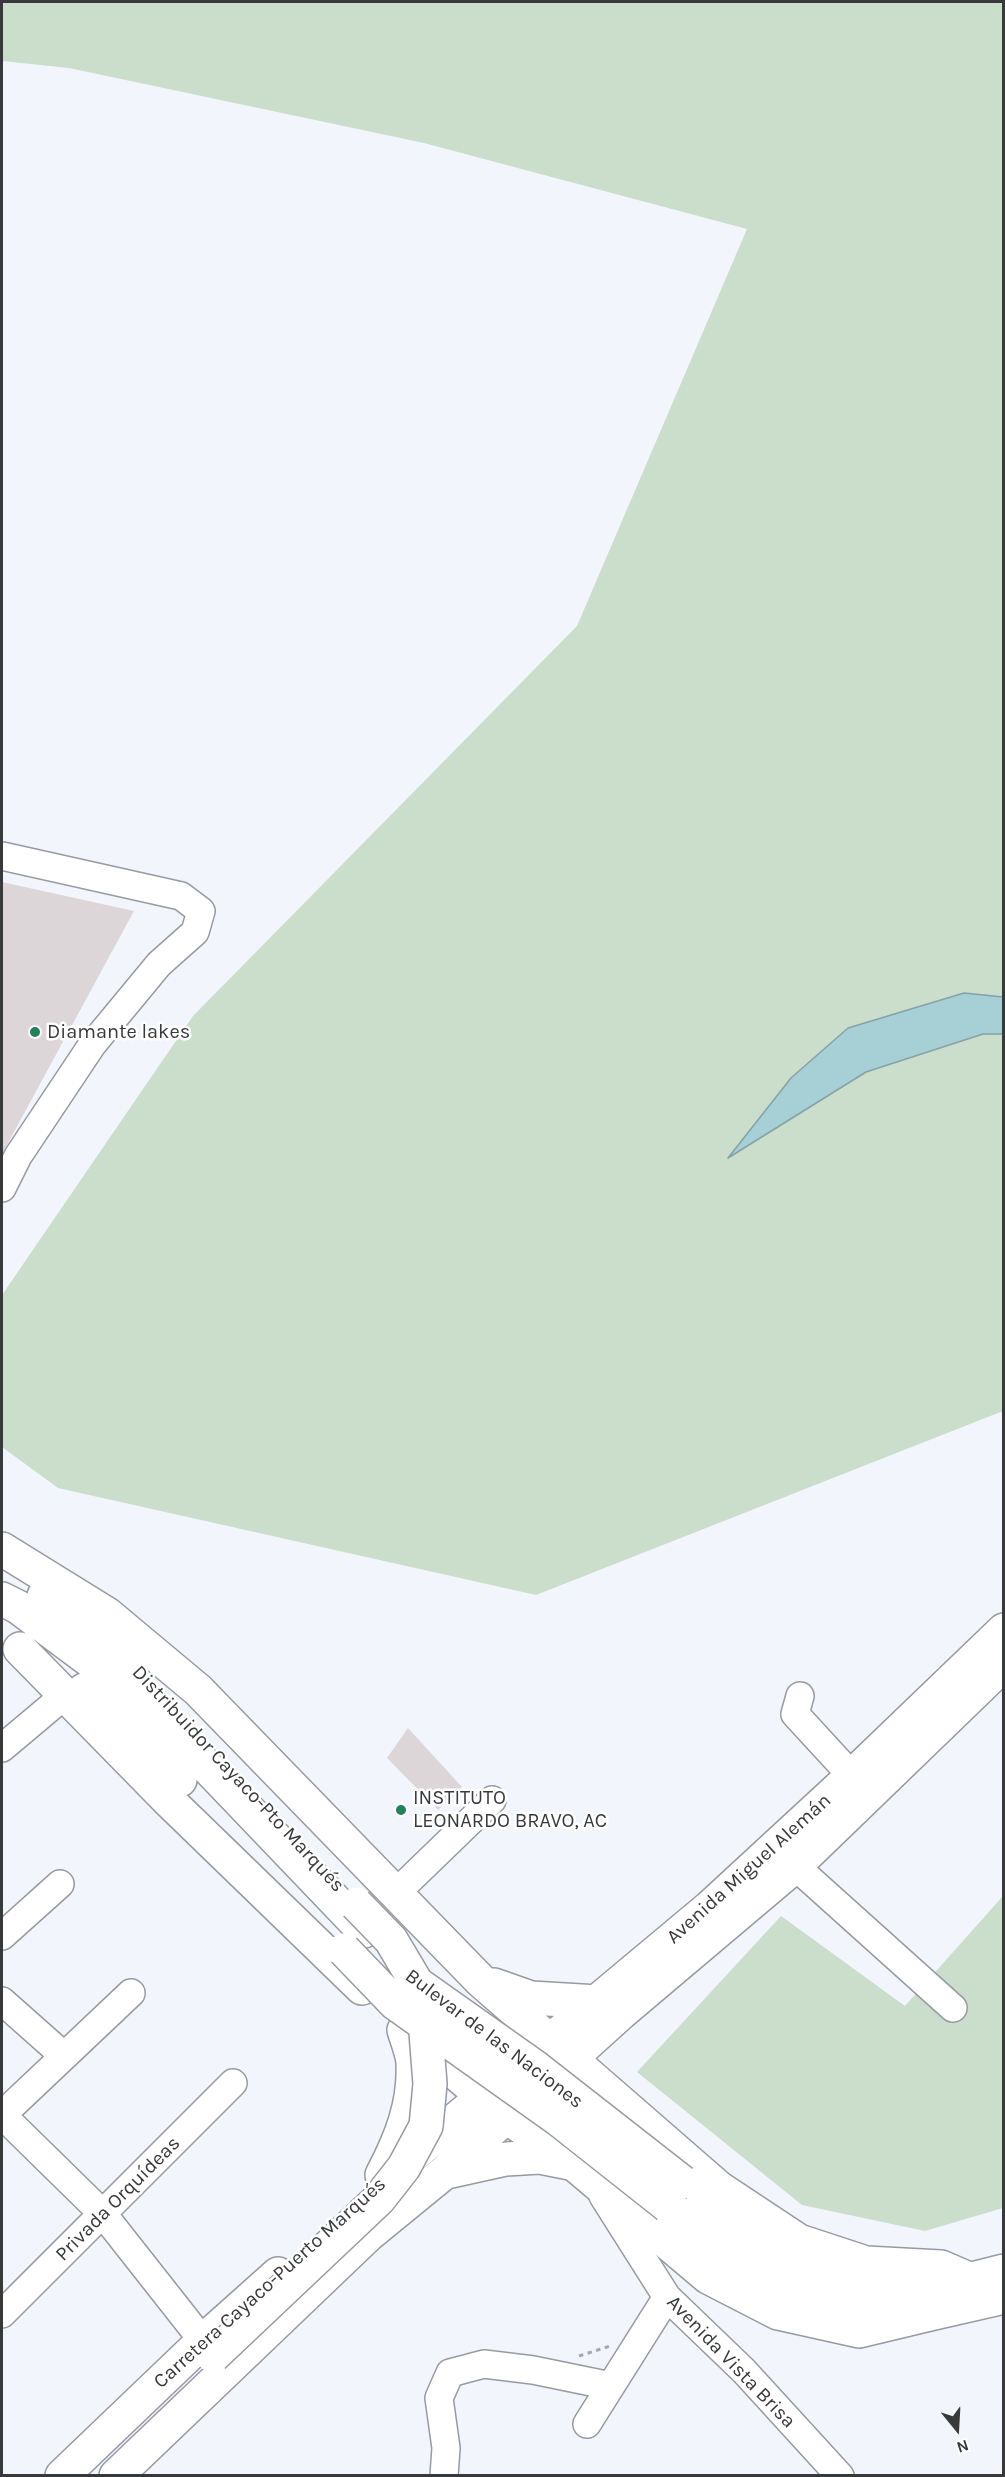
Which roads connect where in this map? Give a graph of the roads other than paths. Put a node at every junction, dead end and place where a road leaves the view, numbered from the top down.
1 (2, 856) edge
2 (10, 1154) edge
3 (2, 1188) edge
4 (2, 1549) edge
5 (2, 1573) edge
6 (2, 1599) edge
7 (1004, 1630) edge
8 (11, 1644) edge
9 (1004, 1664) edge
10 (65, 1695) junction
11 (800, 1696) dead end
12 (2, 1748) edge
13 (852, 1776) junction
14 (492, 1800) dead end
15 (795, 1866) junction
16 (60, 1884) dead end
17 (396, 1893) junction
18 (2, 1936) edge
19 (481, 1981) junction
20 (131, 1993) dead end
21 (2, 2001) edge
22 (609, 2007) junction
23 (952, 2008) dead end
24 (404, 2028) junction
25 (560, 2050) junction
26 (64, 2056) junction
27 (233, 2083) dead end
28 (496, 2106) junction
29 (630, 2111) junction
30 (2, 2115) edge
31 (445, 2172) junction
32 (583, 2172) junction
33 (377, 2185) junction
34 (103, 2214) junction
35 (756, 2258) junction
36 (1004, 2271) edge
37 (971, 2280) junction
38 (667, 2297) junction
39 (1004, 2297) edge
40 (2, 2314) edge
41 (930, 2314) junction
42 (208, 2348) junction
43 (611, 2386) junction
44 (587, 2424) dead end
45 (62, 2475) edge
46 (86, 2475) edge
47 (116, 2475) edge
48 (444, 2475) edge
49 (840, 2475) edge

1 - 2 street
2 - 3 street
4 - 17 main road
5 - 42 main road, Distribuidor Cayaco-Pto Marqués, bridge
6 - 35 main road, Bulevar de las Naciones, bridge
7 - 13 main road, Avenida Miguel Alemán
8 - 10 main road
8 - 35 main road, Bulevar de las Naciones, bridge
9 - 15 main road, Avenida Miguel Alemán
10 - 12 street
10 - 24 main road
11 - 13 street
13 - 22 main road, Avenida Miguel Alemán
14 - 17 street
15 - 22 main road, Avenida Miguel Alemán
15 - 23 street
16 - 18 street
17 - 19 main road
19 - 22 main road
19 - 25 main road
20 - 26 street
21 - 26 street
22 - 25 main road, Avenida Miguel Alemán
22 - 29 main road
24 - 28 main road
24 - 33 main road
25 - 28 main road, Avenida Miguel Alemán
25 - 29 main road
26 - 30 street
27 - 34 street, Privada Orquídeas
28 - 31 main road, Carretera Cayaco-Puerto Marqués
28 - 32 main road
28 - 33 main road, Carretera Cayaco-Puerto Marqués
29 - 37 main road
30 - 34 street
31 - 32 main road
31 - 47 main road, Carretera Cayaco-Puerto Marqués
32 - 38 street, Avenida Vista Brisa
32 - 41 main road
33 - 42 main road, Carretera Cayaco-Puerto Marqués
34 - 40 street, Privada Orquídeas
34 - 42 street
35 - 37 main road, Bulevar de las Naciones
35 - 41 main road, Bulevar de las Naciones
36 - 37 main road, Bulevar de las Naciones
38 - 43 street
38 - 49 street, Avenida Vista Brisa
39 - 41 main road, Bulevar de las Naciones
42 - 45 main road, Carretera Cayaco-Puerto Marqués
42 - 46 main road
43 - 44 street
43 - 48 street

